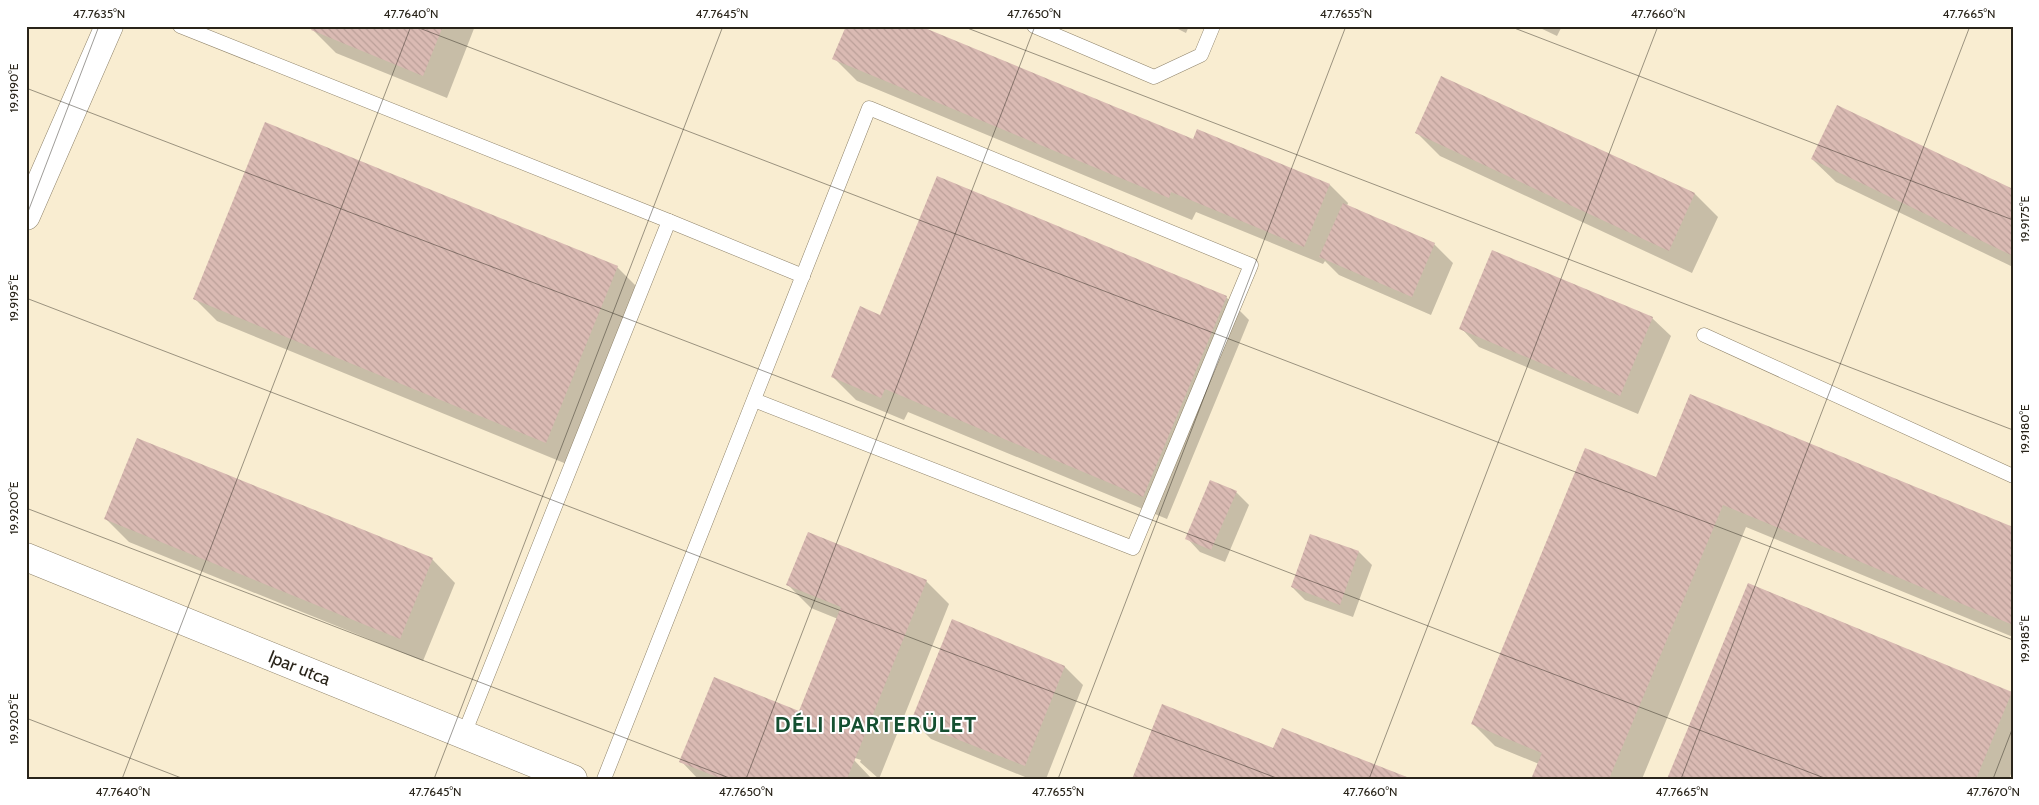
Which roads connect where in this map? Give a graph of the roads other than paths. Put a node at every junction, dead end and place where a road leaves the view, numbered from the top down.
1 (109, 26) edge
2 (180, 26) edge
3 (1034, 26) edge
4 (1213, 26) edge
5 (26, 216) edge
6 (669, 221) junction
7 (803, 276) junction
8 (1704, 335) dead end
9 (754, 400) junction
10 (2013, 476) edge
11 (26, 557) edge
12 (464, 734) junction
13 (573, 779) edge
14 (604, 779) edge

1 - 5 street
2 - 6 lane
3 - 4 lane
6 - 7 lane
6 - 12 lane
7 - 9 lane
7 - 9 lane
8 - 10 lane
9 - 14 lane
11 - 12 street, Ipar utca
12 - 13 street, Ipar utca

